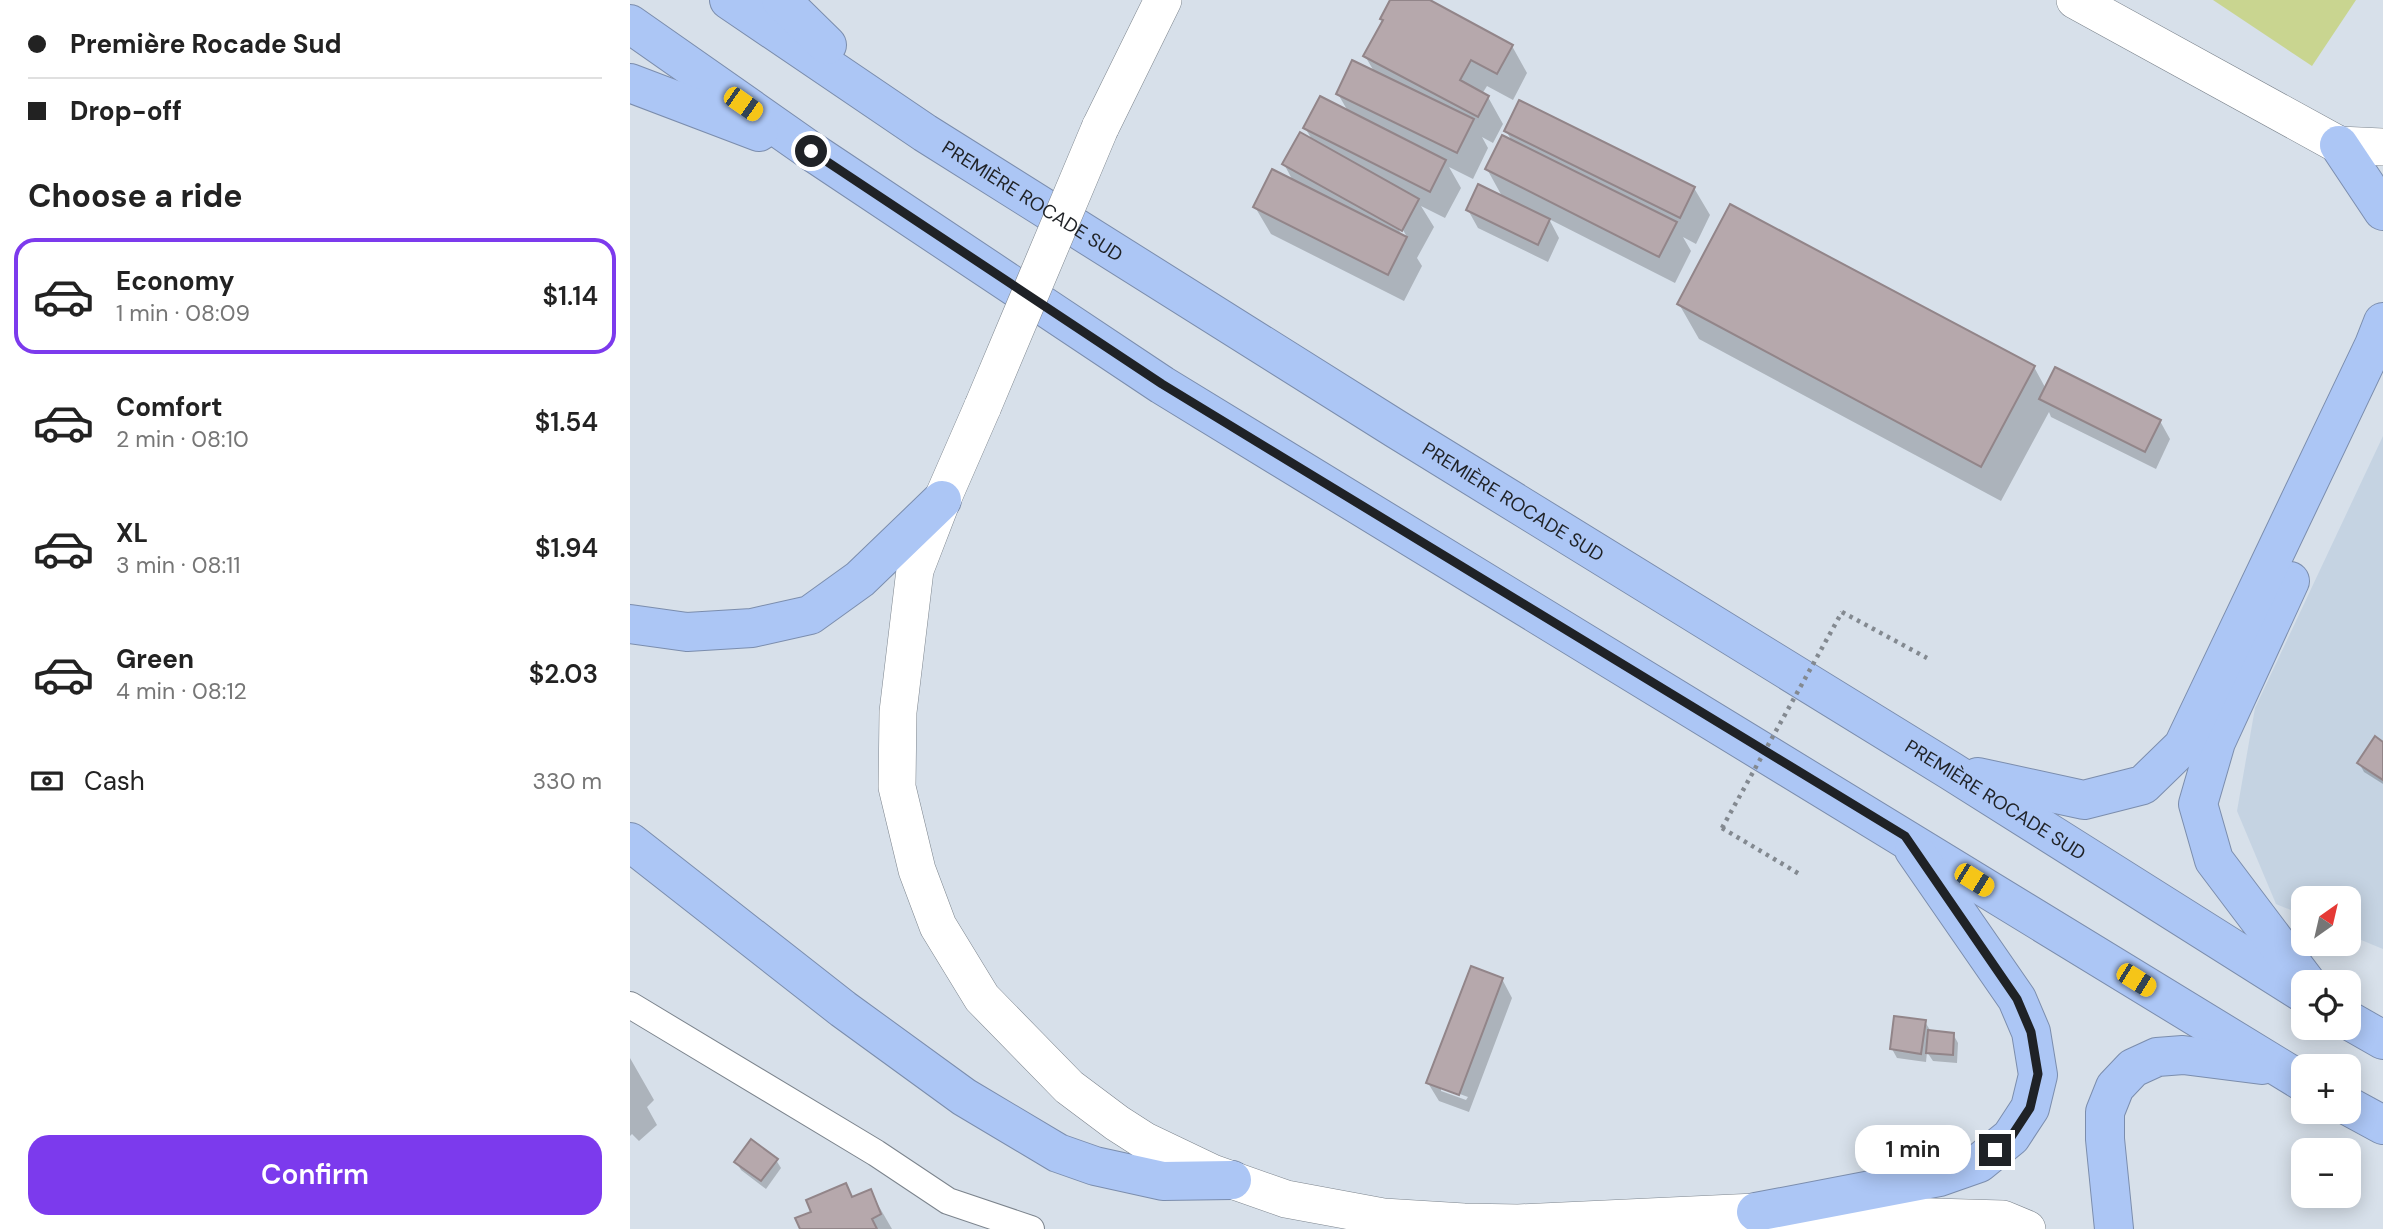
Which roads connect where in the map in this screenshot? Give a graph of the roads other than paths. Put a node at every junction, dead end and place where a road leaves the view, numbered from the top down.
1 (729, 0) edge
2 (781, 0) edge
3 (1163, 0) edge
4 (2075, 0) edge
5 (630, 24) edge
6 (630, 82) edge
7 (925, 133) junction
8 (2339, 145) junction
9 (2383, 147) edge
10 (811, 151) junction
11 (2383, 211) edge
12 (2383, 322) edge
13 (2383, 379) edge
14 (942, 500) junction
15 (630, 624) edge
16 (1951, 771) junction
17 (1905, 836) junction
18 (630, 842) edge
19 (2297, 970) edge
20 (2291, 985) edge
21 (630, 1005) edge
22 (2361, 1027) edge
23 (2383, 1040) edge
24 (2289, 1074) edge
25 (2361, 1113) edge
26 (2383, 1125) edge
27 (1232, 1180) junction
28 (1756, 1212) junction
29 (1031, 1229) edge
30 (2027, 1229) edge
31 (2114, 1229) edge

1 - 7 highway, PREMIÈRE ROCADE SUD
2 - 7 highway
3 - 14 main road, bridge
4 - 8 main road
5 - 10 highway
6 - 10 highway
7 - 16 highway, PREMIÈRE ROCADE SUD
8 - 9 main road
8 - 11 highway
10 - 17 highway
12 - 16 highway
13 - 19 highway
14 - 15 highway
14 - 27 main road
16 - 20 highway, PREMIÈRE ROCADE SUD
17 - 24 highway
17 - 28 highway
18 - 27 highway
21 - 29 street
22 - 23 highway
24 - 31 highway
25 - 26 highway
27 - 28 main road
28 - 30 main road

